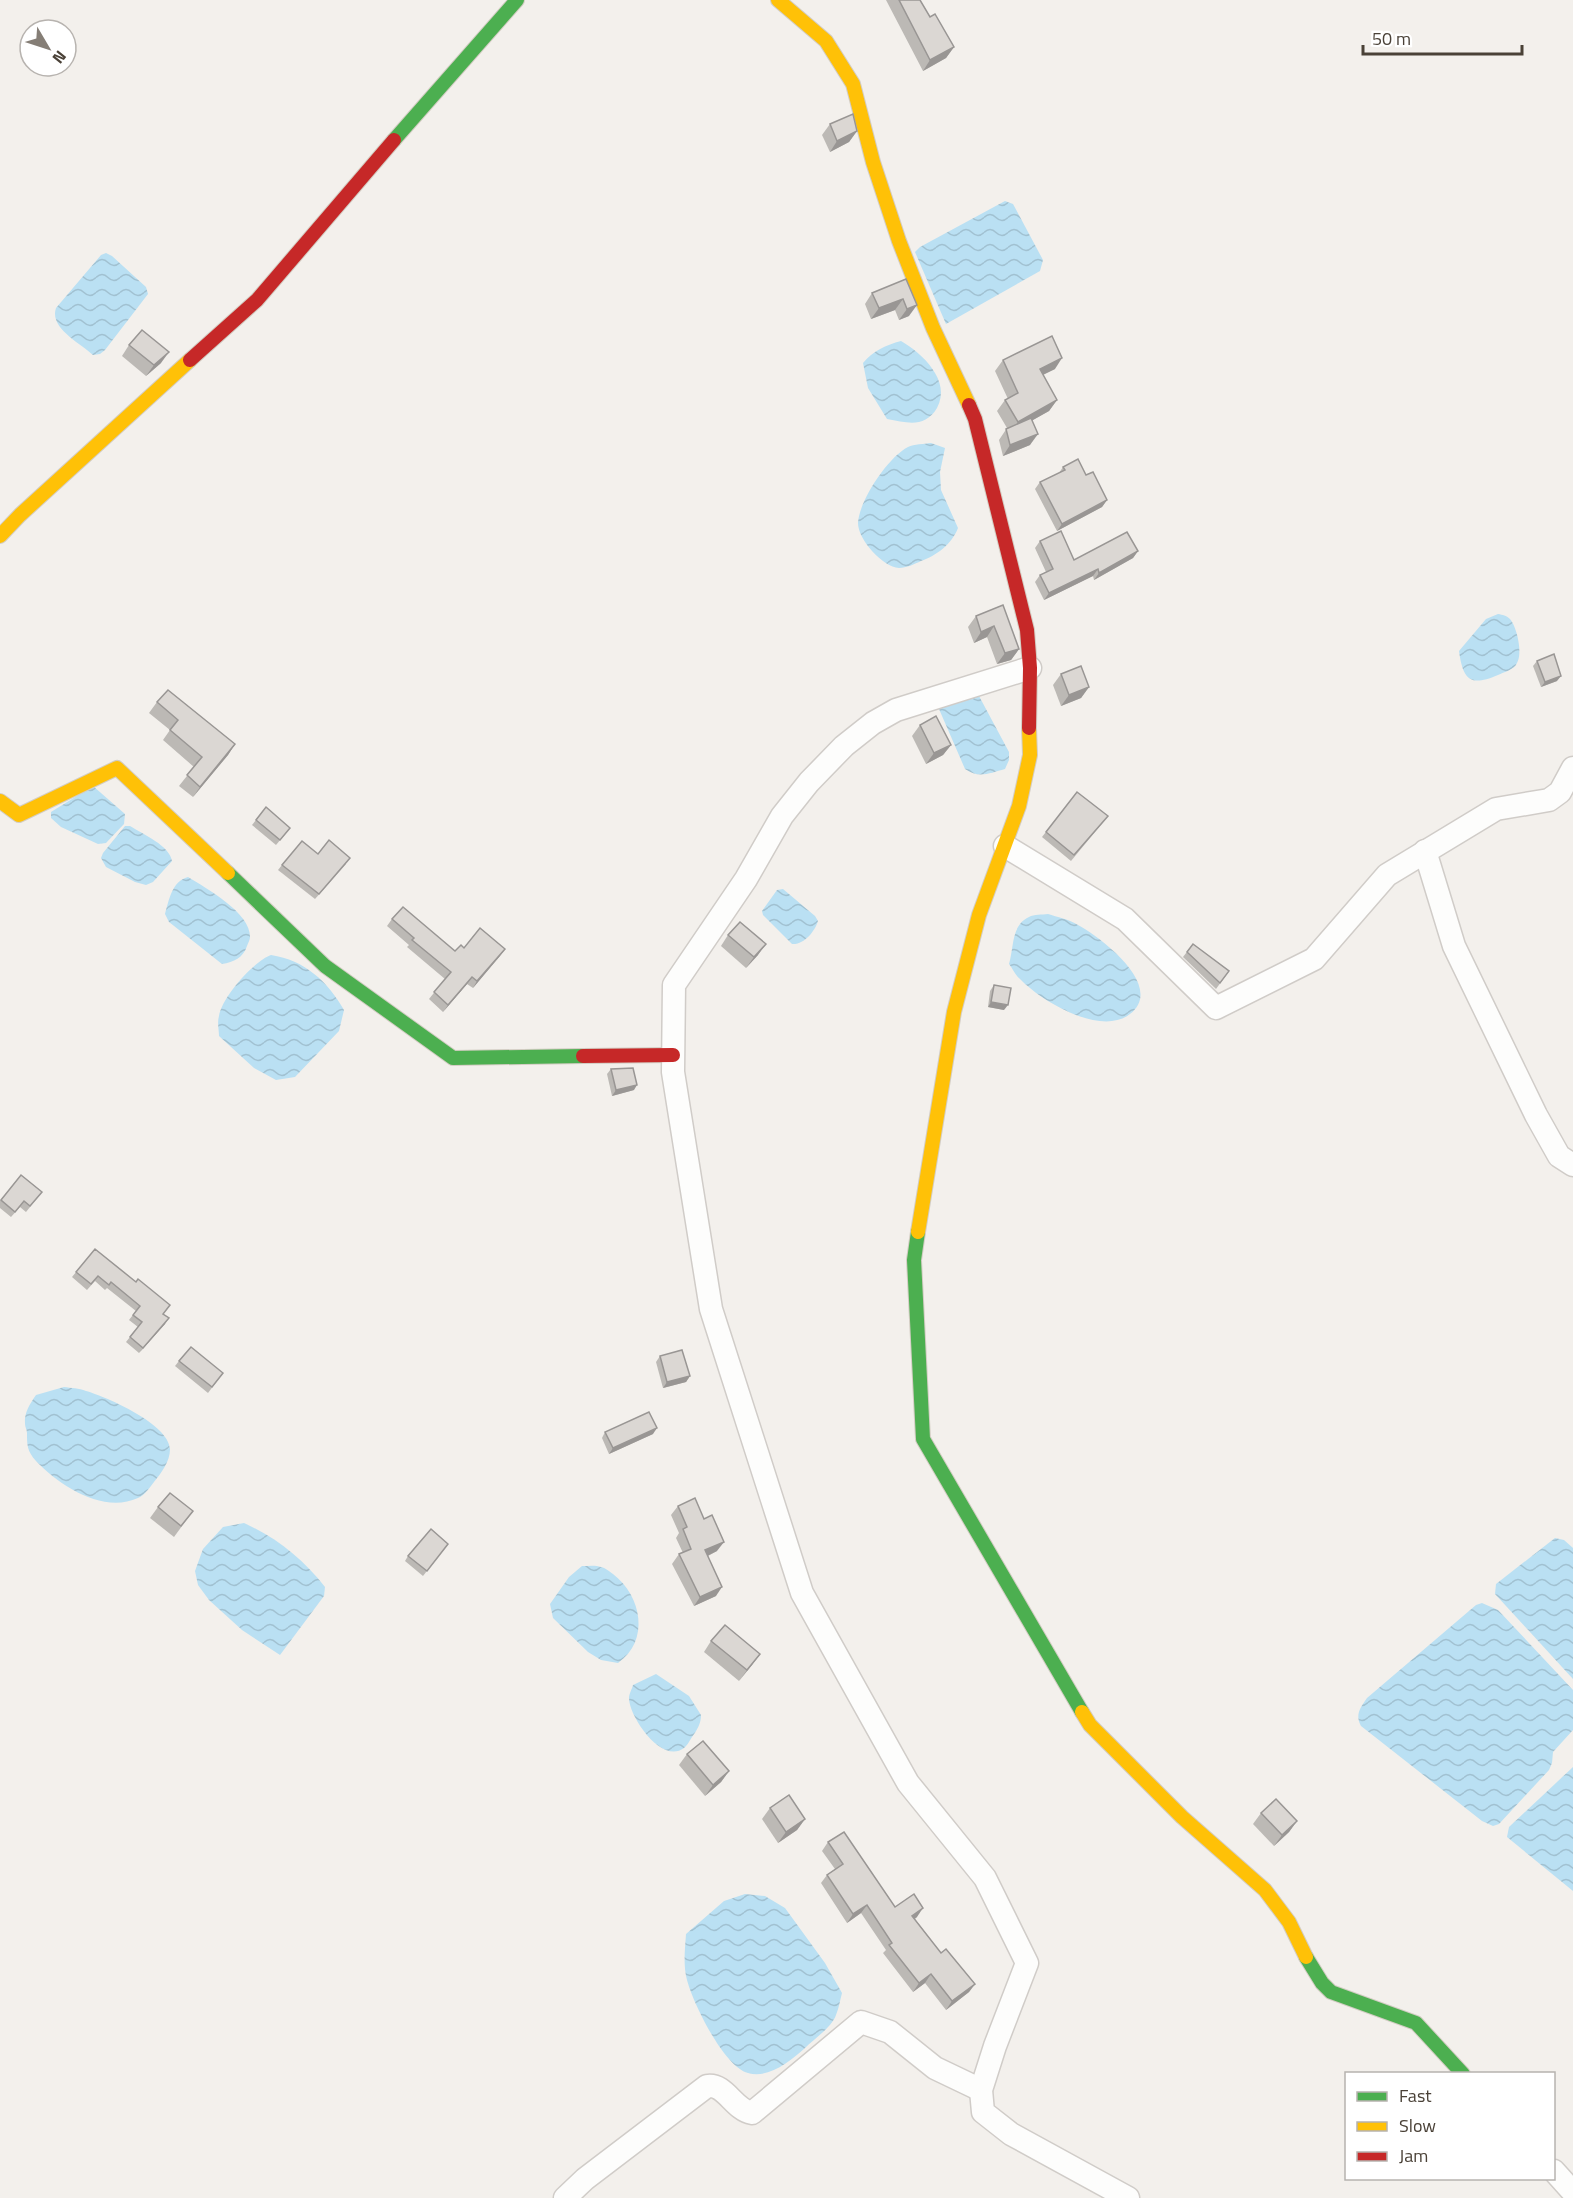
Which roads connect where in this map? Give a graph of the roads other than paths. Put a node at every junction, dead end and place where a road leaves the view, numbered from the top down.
1 (517, 0) edge
2 (778, 0) edge
3 (0, 536) edge
4 (1030, 668) junction
5 (1573, 768) edge
6 (0, 801) edge
7 (1005, 846) junction
8 (1425, 851) junction
9 (673, 1056) junction
10 (1573, 1165) edge
11 (1462, 2072) edge
12 (981, 2090) junction
13 (1555, 2172) edge
14 (1572, 2191) edge
15 (566, 2198) edge
16 (1128, 2198) edge

1 - 3 street
2 - 4 street
4 - 7 street
4 - 9 street
5 - 8 street
6 - 9 street
7 - 8 street
7 - 11 street
8 - 10 street
9 - 12 street
12 - 15 street
12 - 16 street
13 - 14 street

